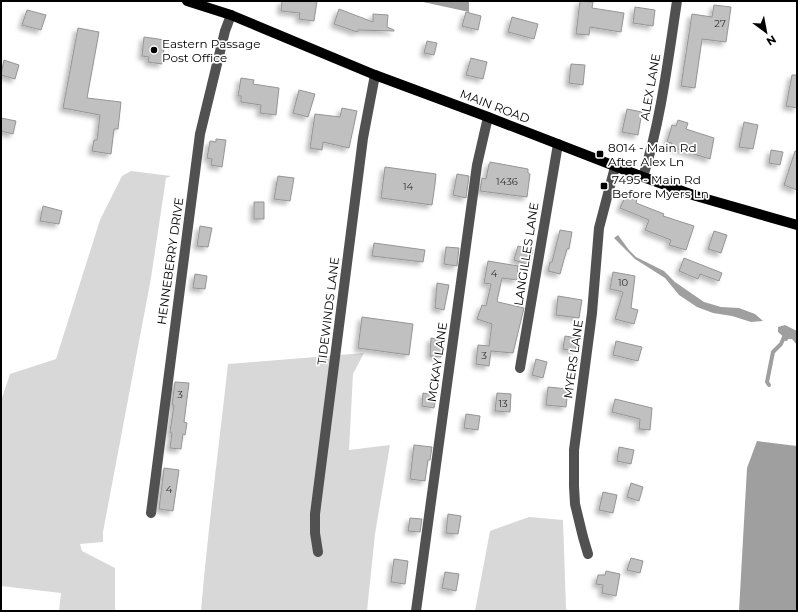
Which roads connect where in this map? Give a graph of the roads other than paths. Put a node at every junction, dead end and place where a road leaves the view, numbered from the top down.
1 (187, 1) edge
2 (677, 1) edge
3 (231, 15) junction
4 (376, 75) junction
5 (488, 117) junction
6 (558, 144) junction
7 (616, 167) junction
8 (643, 177) junction
9 (797, 225) edge
10 (520, 368) dead end
11 (151, 513) dead end
12 (318, 552) dead end
13 (588, 554) dead end
14 (416, 611) edge

1 - 3 main road, MAIN ROAD
2 - 8 street, ALEX LANE
3 - 4 main road, MAIN ROAD
3 - 11 street, HENNEBERRY DRIVE
4 - 5 main road, MAIN ROAD
4 - 12 street, TIDEWINDS LANE
5 - 6 main road, MAIN ROAD
5 - 14 street, MCKAY LANE
6 - 7 main road, MAIN ROAD
6 - 10 street, LANGILLES LANE
7 - 8 main road, MAIN ROAD
7 - 13 street, MYERS LANE
8 - 9 main road, MAIN ROAD

